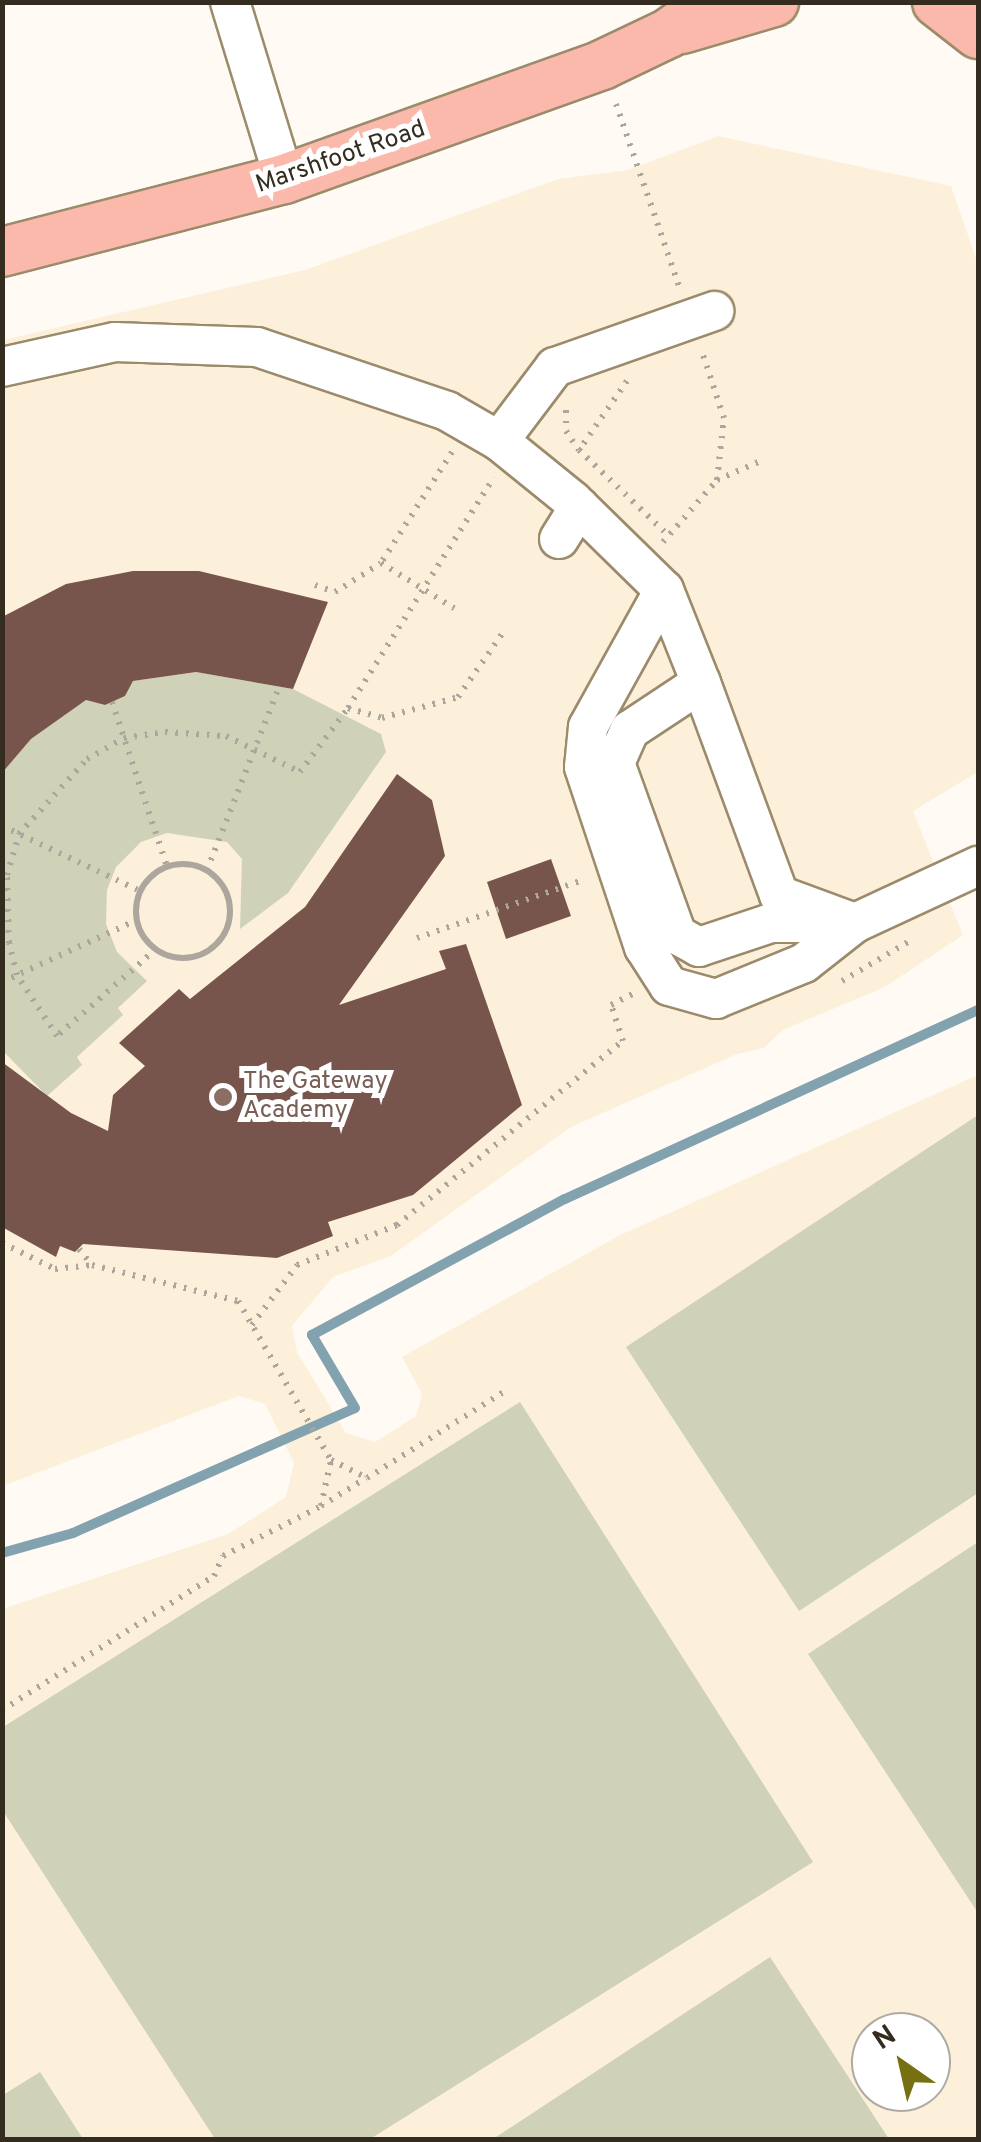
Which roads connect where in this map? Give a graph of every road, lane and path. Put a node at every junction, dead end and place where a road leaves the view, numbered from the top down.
1 (230, 2) edge
2 (712, 2) edge
3 (774, 2) edge
4 (937, 2) edge
5 (670, 33) junction
6 (978, 34) edge
7 (620, 120) dead end
8 (284, 180) junction
9 (2, 252) edge
10 (702, 315) joint
11 (704, 358) dead end
12 (688, 359) dead end
13 (2, 366) edge
14 (630, 377) dead end
15 (540, 383) junction
16 (464, 421) junction
17 (505, 446) junction
18 (579, 450) junction
19 (765, 459) dead end
20 (717, 480) dead end
21 (579, 506) junction
22 (668, 535) dead end
23 (559, 539) dead end
24 (382, 563) junction
25 (315, 585) dead end
26 (424, 588) junction
27 (664, 590) junction
28 (454, 608) dead end
29 (502, 634) dead end
30 (701, 683) junction
31 (280, 684) dead end
32 (112, 702) dead end
33 (348, 708) junction
34 (124, 738) junction
35 (255, 747) junction
36 (2, 826) edge
37 (19, 834) junction
38 (167, 866) junction
39 (978, 866) edge
40 (618, 867) junction
41 (207, 870) junction
42 (140, 891) junction
43 (137, 920) junction
44 (855, 923) junction
45 (417, 938) dead end
46 (156, 949) junction
47 (17, 975) junction
48 (664, 978) junction
49 (2, 982) edge
50 (2, 1243) edge
51 (78, 1248) dead end
52 (92, 1265) junction
53 (252, 1325) junction
54 (506, 1390) dead end
55 (331, 1460) junction
56 (367, 1478) junction
57 (321, 1506) junction
58 (2, 1710) edge

1 - 8 lane
2 - 5 main road, Marshfoot Road
3 - 5 main road, Marshfoot Road
4 - 6 main road
5 - 8 main road, Marshfoot Road
7 - 10 path
8 - 9 main road, Marshfoot Road
10 - 15 lane
11 - 12 path
13 - 16 lane
14 - 18 path
15 - 17 lane
15 - 18 path
16 - 17 lane
16 - 24 path
17 - 21 lane
17 - 26 path
18 - 22 path
19 - 20 path
21 - 23 lane
21 - 27 lane
24 - 25 path
24 - 26 path
26 - 28 path
26 - 33 path
27 - 30 lane
27 - 40 lane
29 - 33 path
30 - 44 lane
30 - 44 lane
31 - 35 path
32 - 34 path
33 - 35 path
34 - 35 path
34 - 37 path
34 - 38 path
35 - 41 path
36 - 37 path
37 - 42 path
37 - 47 path
38 - 41 path
38 - 42 path
39 - 44 lane
40 - 45 path
40 - 48 lane
41 - 46 path
42 - 43 path
43 - 46 path
43 - 47 path
44 - 48 lane
46 - 47 path
47 - 49 path
48 - 53 path
50 - 52 path
51 - 52 path
52 - 53 path
53 - 55 path
54 - 56 path
55 - 56 path
55 - 57 path
56 - 57 path
57 - 58 path

